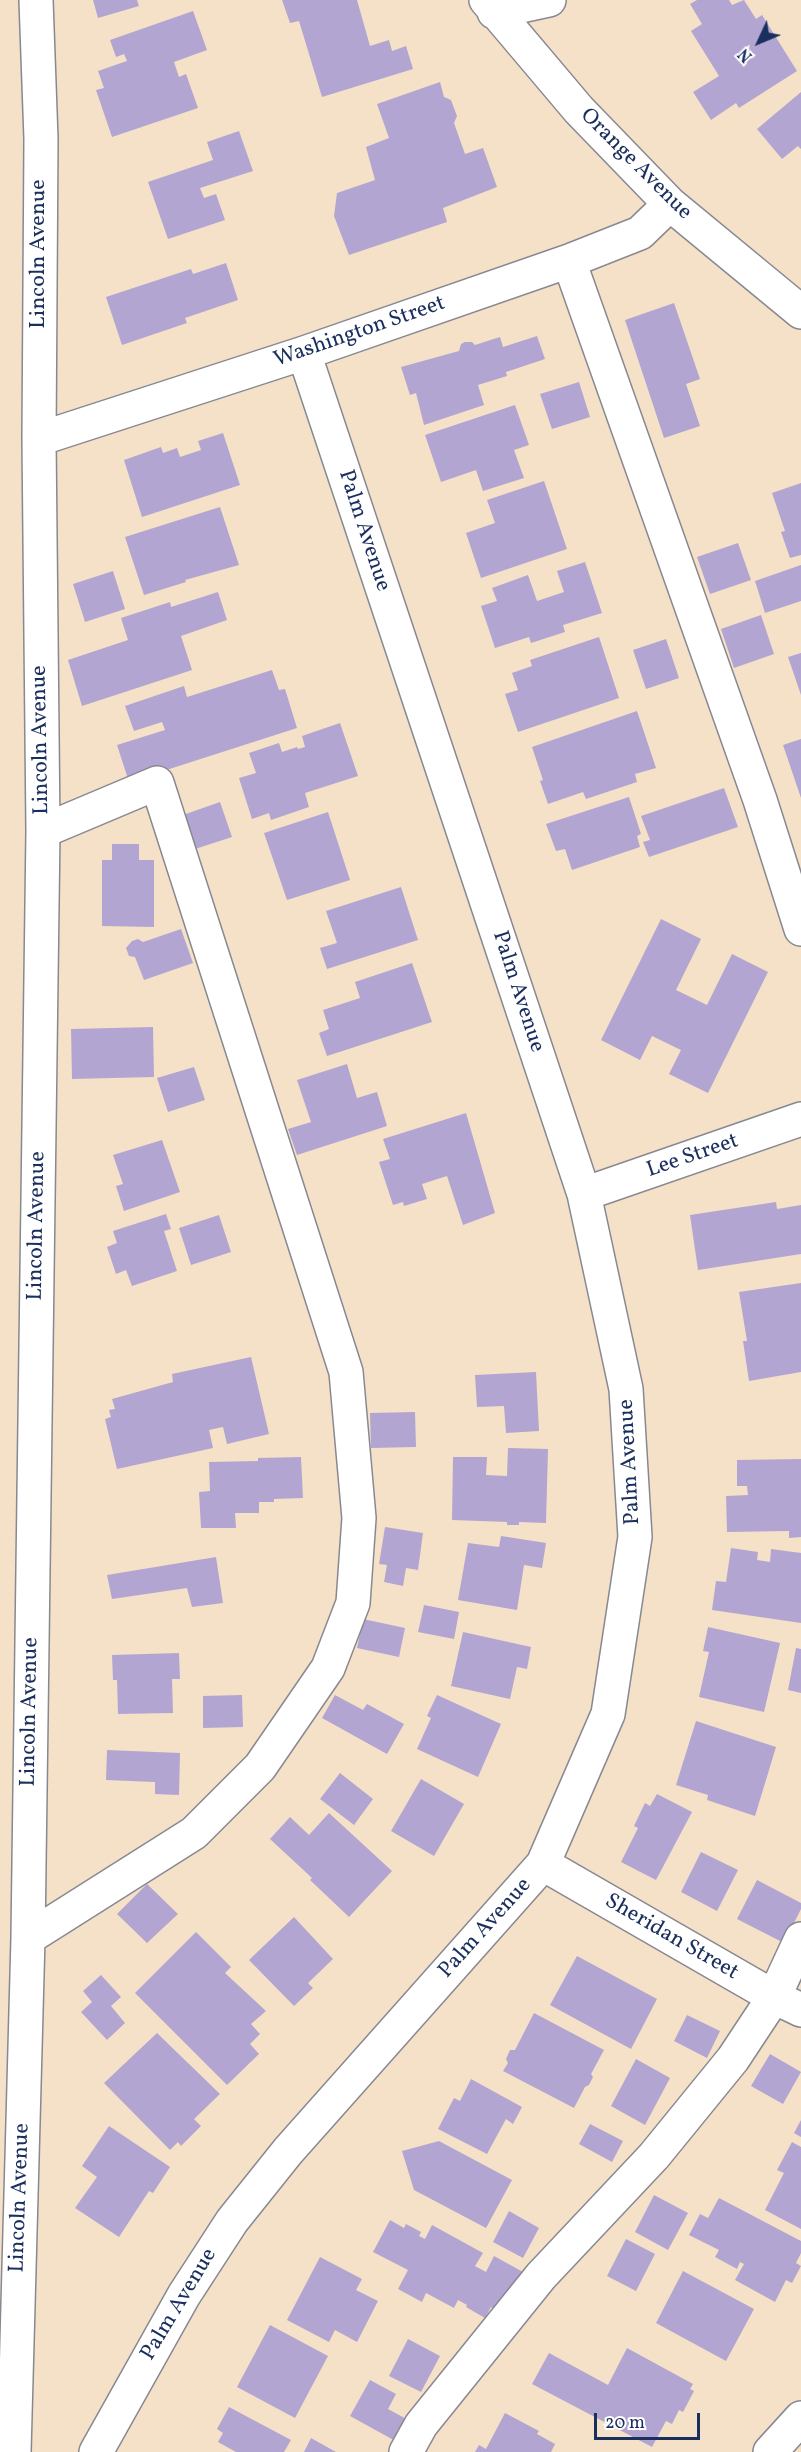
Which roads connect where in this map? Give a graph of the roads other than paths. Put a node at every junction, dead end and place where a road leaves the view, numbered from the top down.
1 (36, 0) edge
2 (549, 0) edge
3 (490, 6) edge
4 (670, 204) junction
5 (569, 261) junction
6 (801, 312) edge
7 (304, 353) junction
8 (39, 439) junction
9 (43, 831) junction
10 (801, 929) edge
11 (801, 1119) edge
12 (584, 1194) junction
13 (543, 1864) junction
14 (28, 1938) junction
15 (801, 1940) edge
16 (787, 2003) edge
17 (801, 2418) edge
18 (14, 2452) edge
19 (96, 2452) edge
20 (406, 2452) edge
21 (770, 2452) edge

1 - 8 street, Lincoln Avenue
2 - 3 street
3 - 4 street, Orange Avenue
4 - 5 street, Washington Street
4 - 6 street, Orange Avenue
5 - 7 street, Washington Street
5 - 10 street
7 - 8 street, Washington Street
7 - 12 street, Palm Avenue
8 - 9 street, Lincoln Avenue
9 - 14 street, Lincoln Avenue
9 - 14 street
11 - 12 street, Lee Street
12 - 13 street, Palm Avenue
13 - 16 street, Sheridan Street
13 - 19 street, Palm Avenue
14 - 18 street, Lincoln Avenue
15 - 16 street
16 - 20 street
17 - 21 street

